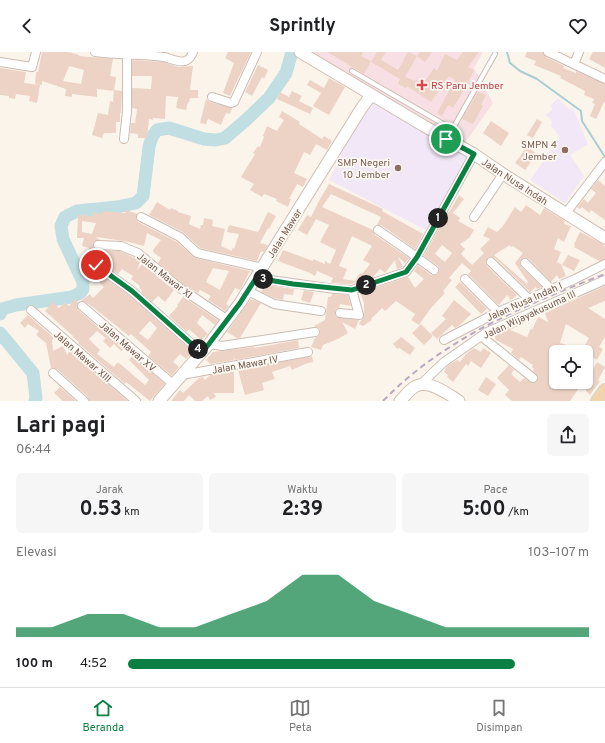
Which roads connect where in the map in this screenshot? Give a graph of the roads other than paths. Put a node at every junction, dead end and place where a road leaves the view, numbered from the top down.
1 (36, 52) edge
2 (95, 52) edge
3 (193, 52) edge
4 (256, 52) edge
5 (548, 52) edge
6 (579, 52) edge
7 (304, 53) edge
8 (495, 54) dead end
9 (127, 55) junction
10 (0, 62) edge
11 (574, 64) junction
12 (352, 71) dead end
13 (605, 79) edge
14 (371, 96) junction
15 (212, 97) dead end
16 (452, 129) junction
17 (124, 139) dead end
18 (446, 139) junction
19 (474, 154) junction
20 (604, 162) edge
21 (503, 174) junction
22 (566, 213) junction
23 (141, 218) dead end
24 (474, 218) dead end
25 (378, 230) dead end
26 (605, 238) edge
27 (98, 246) dead end
28 (417, 257) junction
29 (491, 262) dead end
30 (525, 263) dead end
31 (605, 264) edge
32 (96, 265) dead end
33 (263, 268) junction
34 (434, 270) dead end
35 (256, 278) junction
36 (465, 279) dead end
37 (605, 280) edge
38 (551, 289) junction
39 (352, 290) junction
40 (248, 291) junction
41 (528, 298) junction
42 (82, 306) dead end
43 (31, 310) dead end
44 (321, 311) dead end
45 (498, 312) junction
46 (340, 313) dead end
47 (228, 320) junction
48 (315, 332) dead end
49 (481, 336) junction
50 (444, 340) dead end
51 (205, 349) junction
52 (308, 352) dead end
53 (54, 373) dead end
54 (182, 375) junction
55 (533, 378) dead end
56 (174, 385) junction
57 (420, 385) junction
58 (605, 390) edge
59 (84, 401) edge
60 (136, 401) edge
61 (159, 401) edge
62 (400, 401) edge
63 (459, 401) edge
64 (597, 401) edge

1 - 10 street
2 - 9 street
3 - 9 street
4 - 15 street
5 - 11 street
6 - 11 street
7 - 14 street, Jalan Nusa Indah
8 - 16 lane
9 - 17 street
11 - 13 street
12 - 16 lane
14 - 18 street, Jalan Nusa Indah
14 - 33 street, Jalan Mawar
16 - 18 lane
18 - 19 street, Jalan Nusa Indah
19 - 21 street, Jalan Nusa Indah
19 - 28 street
20 - 22 street
21 - 22 street, Jalan Nusa Indah
21 - 24 street
22 - 26 street, Jalan Nusa Indah
23 - 33 street
25 - 28 street
27 - 47 street, Jalan Mawar XI
28 - 34 street
28 - 39 street
29 - 41 street
30 - 38 street
31 - 38 street, Jalan Nusa Indah I
32 - 51 street
33 - 35 street, Jalan Mawar
35 - 39 street
35 - 40 street, Jalan Mawar
36 - 45 street
37 - 49 street, Jalan Wijayakusuma III
38 - 41 street, Jalan Nusa Indah I
39 - 46 street
40 - 44 street
40 - 47 street, Jalan Mawar
41 - 45 street, Jalan Nusa Indah I
42 - 56 street, Jalan Mawar XV
43 - 60 street, Jalan Mawar XIII
45 - 50 street, Jalan Nusa Indah I
47 - 51 street, Jalan Mawar
48 - 51 street
49 - 55 street
49 - 57 street, Jalan Wijayakusuma III
51 - 54 street, Jalan Mawar
52 - 54 street, Jalan Mawar IV
53 - 59 street
54 - 56 street, Jalan Mawar
56 - 61 street, Jalan Mawar
57 - 62 street
57 - 63 street
58 - 64 main road

